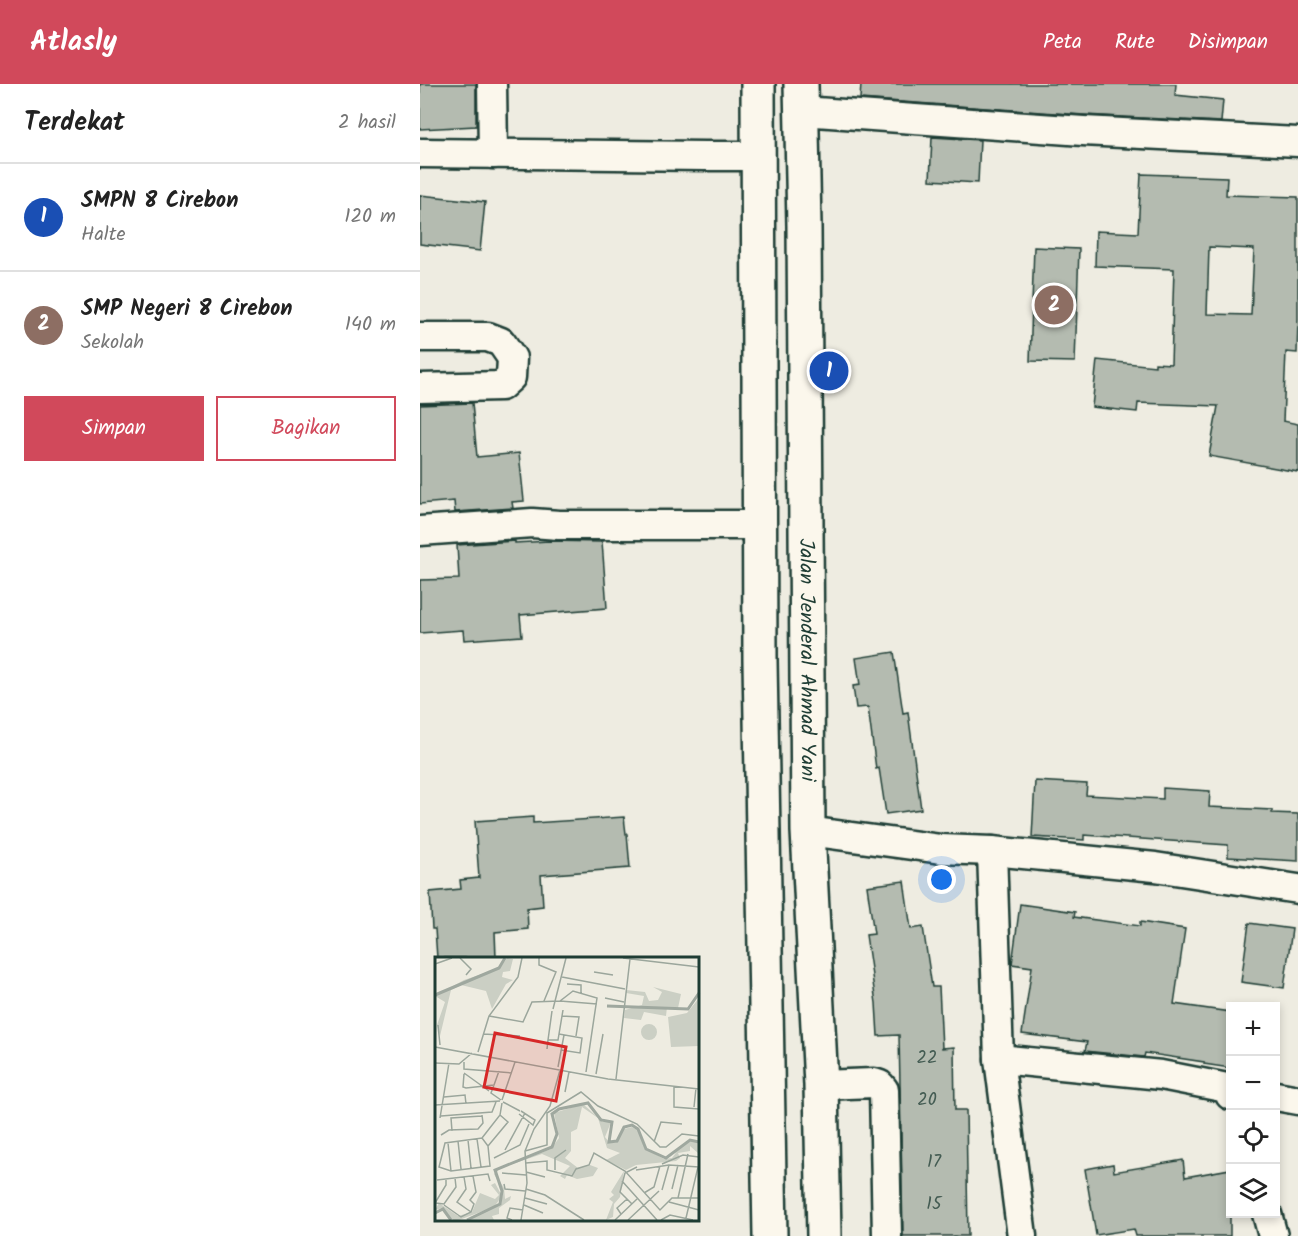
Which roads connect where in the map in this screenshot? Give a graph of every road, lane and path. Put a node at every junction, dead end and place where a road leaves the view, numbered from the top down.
1 (492, 84) edge
2 (758, 84) edge
3 (802, 97) edge
4 (1298, 142) edge
5 (420, 153) edge
6 (493, 154) junction
7 (759, 156) junction
8 (420, 337) edge
9 (420, 388) edge
10 (759, 525) junction
11 (420, 531) edge
12 (808, 831) junction
13 (992, 851) junction
14 (1298, 889) edge
15 (999, 1059) junction
16 (821, 1085) junction
17 (1226, 1089) edge
18 (1280, 1097) edge
19 (1298, 1100) edge
20 (1268, 1218) edge
21 (770, 1236) edge
22 (824, 1236) edge
23 (887, 1236) edge
24 (1022, 1236) edge
25 (1273, 1236) edge

1 - 6 street
2 - 7 highway, Jalan Jenderal Ahmad Yani
3 - 4 street
3 - 12 highway, Jalan Jenderal Ahmad Yani
5 - 6 street
6 - 7 street
7 - 10 highway, Jalan Jenderal Ahmad Yani
8 - 9 street
10 - 11 street
10 - 21 highway, Jalan Jenderal Ahmad Yani
12 - 13 street
12 - 16 highway, Jalan Jenderal Ahmad Yani
13 - 14 street
13 - 15 street
15 - 17 street
15 - 24 street
16 - 22 highway, Jalan Jenderal Ahmad Yani
16 - 23 street
18 - 19 street
20 - 25 street

